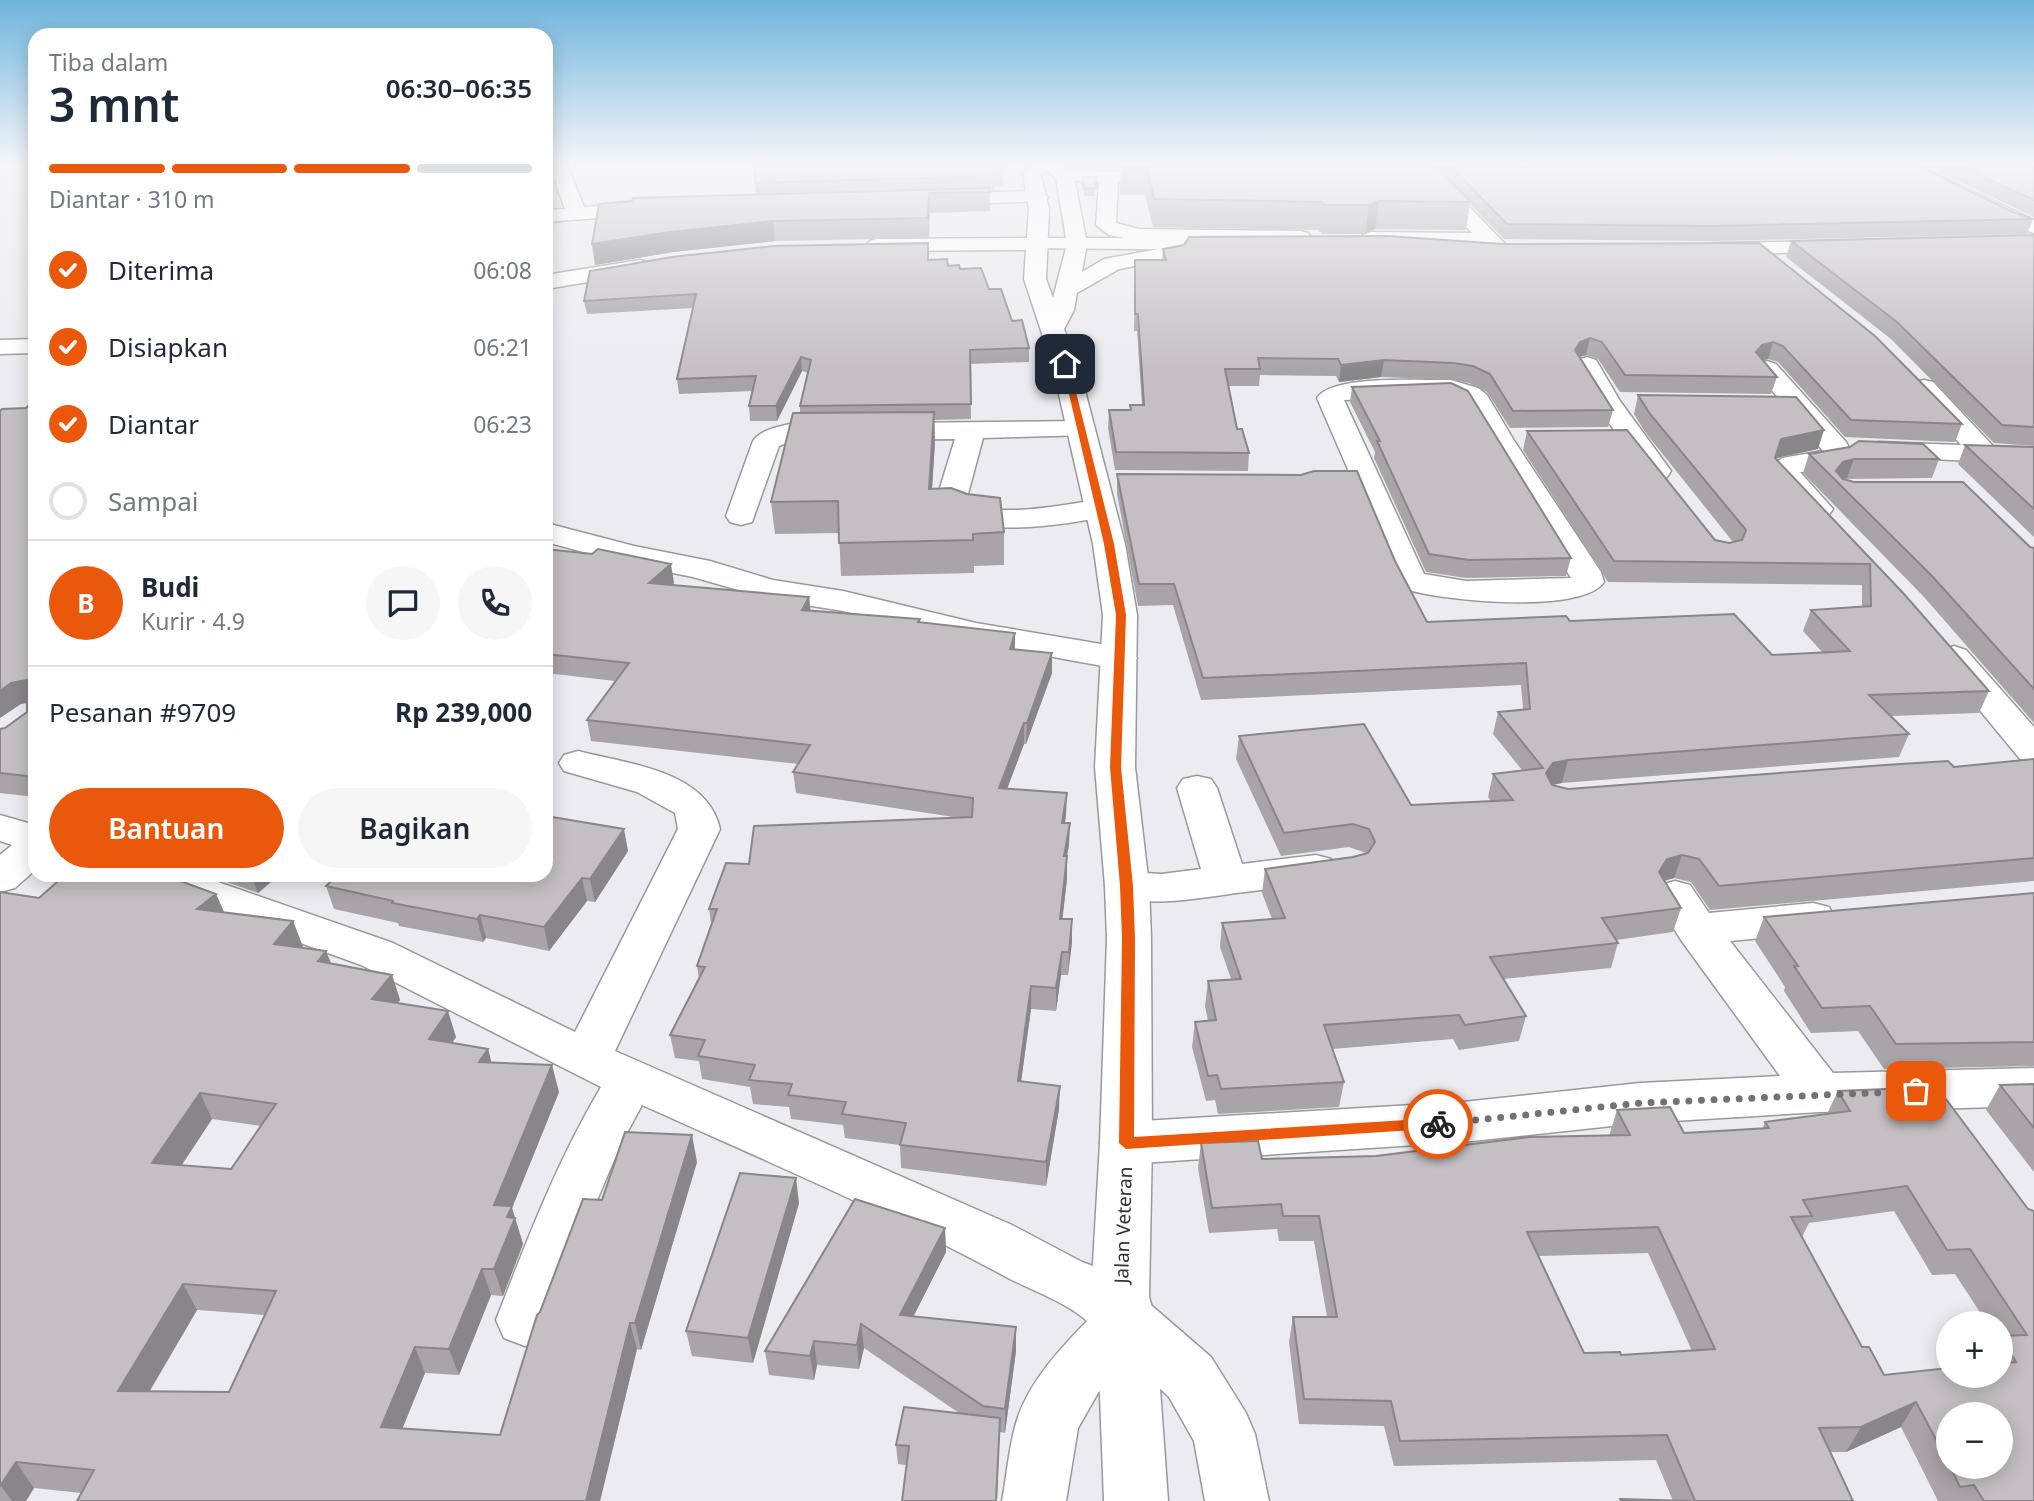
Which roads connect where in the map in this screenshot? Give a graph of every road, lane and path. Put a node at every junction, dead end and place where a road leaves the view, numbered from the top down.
1 (1015, 232) edge
2 (1033, 232) edge
3 (1074, 232) edge
4 (1093, 232) edge
5 (1116, 232) edge
6 (1473, 232) edge
7 (1483, 244) junction
8 (1856, 246) edge
9 (1168, 248) junction
10 (1691, 249) edge
11 (1760, 249) junction
12 (957, 250) junction
13 (1076, 250) junction
14 (1527, 250) edge
15 (858, 251) edge
16 (1027, 262) junction
17 (1789, 275) edge
18 (553, 281) edge
19 (553, 289) edge
20 (1059, 309) junction
21 (0, 337) edge
22 (28, 337) edge
23 (28, 346) edge
24 (0, 347) edge
25 (1587, 365) edge
26 (1767, 369) edge
27 (1908, 373) edge
28 (1759, 404) edge
29 (1800, 405) junction
30 (1080, 429) junction
31 (971, 432) junction
32 (1512, 439) joint
33 (1836, 448) junction
34 (1925, 452) junction
35 (1984, 453) junction
36 (2034, 456) edge
37 (1955, 481) edge
38 (1671, 490) edge
39 (1104, 491) junction
40 (741, 516) dead end
41 (1839, 530) edge
42 (553, 534) edge
43 (1937, 637) edge
44 (1119, 658) junction
45 (2034, 751) edge
46 (578, 763) dead end
47 (2034, 764) edge
48 (1994, 767) edge
49 (1196, 788) dead end
50 (0, 828) edge
51 (28, 836) edge
52 (28, 854) edge
53 (1348, 864) edge
54 (0, 878) edge
55 (1226, 881) junction
56 (176, 882) edge
57 (1127, 886) junction
58 (1858, 914) edge
59 (608, 1069) junction
60 (2034, 1087) edge
61 (1939, 1091) junction
62 (1820, 1093) junction
63 (1971, 1133) edge
64 (1126, 1143) junction
65 (1126, 1318) junction
66 (525, 1320) dead end
67 (1034, 1501) edge
68 (1136, 1501) edge
69 (1237, 1501) edge

1 - 12 main road
2 - 16 main road
3 - 13 main road
4 - 9 main road
5 - 9 main road
6 - 7 main road
7 - 7 main road
7 - 14 main road
8 - 11 main road
9 - 13 main road
9 - 20 main road
10 - 11 main road
11 - 17 main road
12 - 15 main road
12 - 16 main road
13 - 16 main road
13 - 20 main road
16 - 20 main road, Jalan Veteran
18 - 19 main road
20 - 30 main road, Jalan Veteran
21 - 22 main road
23 - 24 main road
25 - 38 main road
26 - 29 main road
27 - 35 main road
28 - 29 main road
29 - 33 main road
30 - 31 main road
30 - 39 main road, Jalan Veteran
31 - 39 main road
31 - 40 main road
32 - 32 main road
33 - 34 main road
33 - 41 main road
34 - 35 main road
34 - 37 main road
35 - 36 main road
39 - 44 main road, Jalan Veteran
42 - 44 main road
43 - 45 main road
44 - 57 main road, Jalan Veteran
46 - 59 main road
47 - 48 main road
49 - 55 main road
50 - 51 main road
52 - 54 main road
53 - 55 main road
55 - 57 main road
56 - 59 main road
57 - 64 main road, Jalan Veteran
58 - 62 main road
59 - 65 main road
59 - 66 main road
60 - 61 main road
61 - 62 main road
61 - 63 main road
62 - 64 main road
64 - 65 main road, Jalan Veteran
65 - 67 main road
65 - 68 main road, Jalan Veteran
65 - 69 main road

